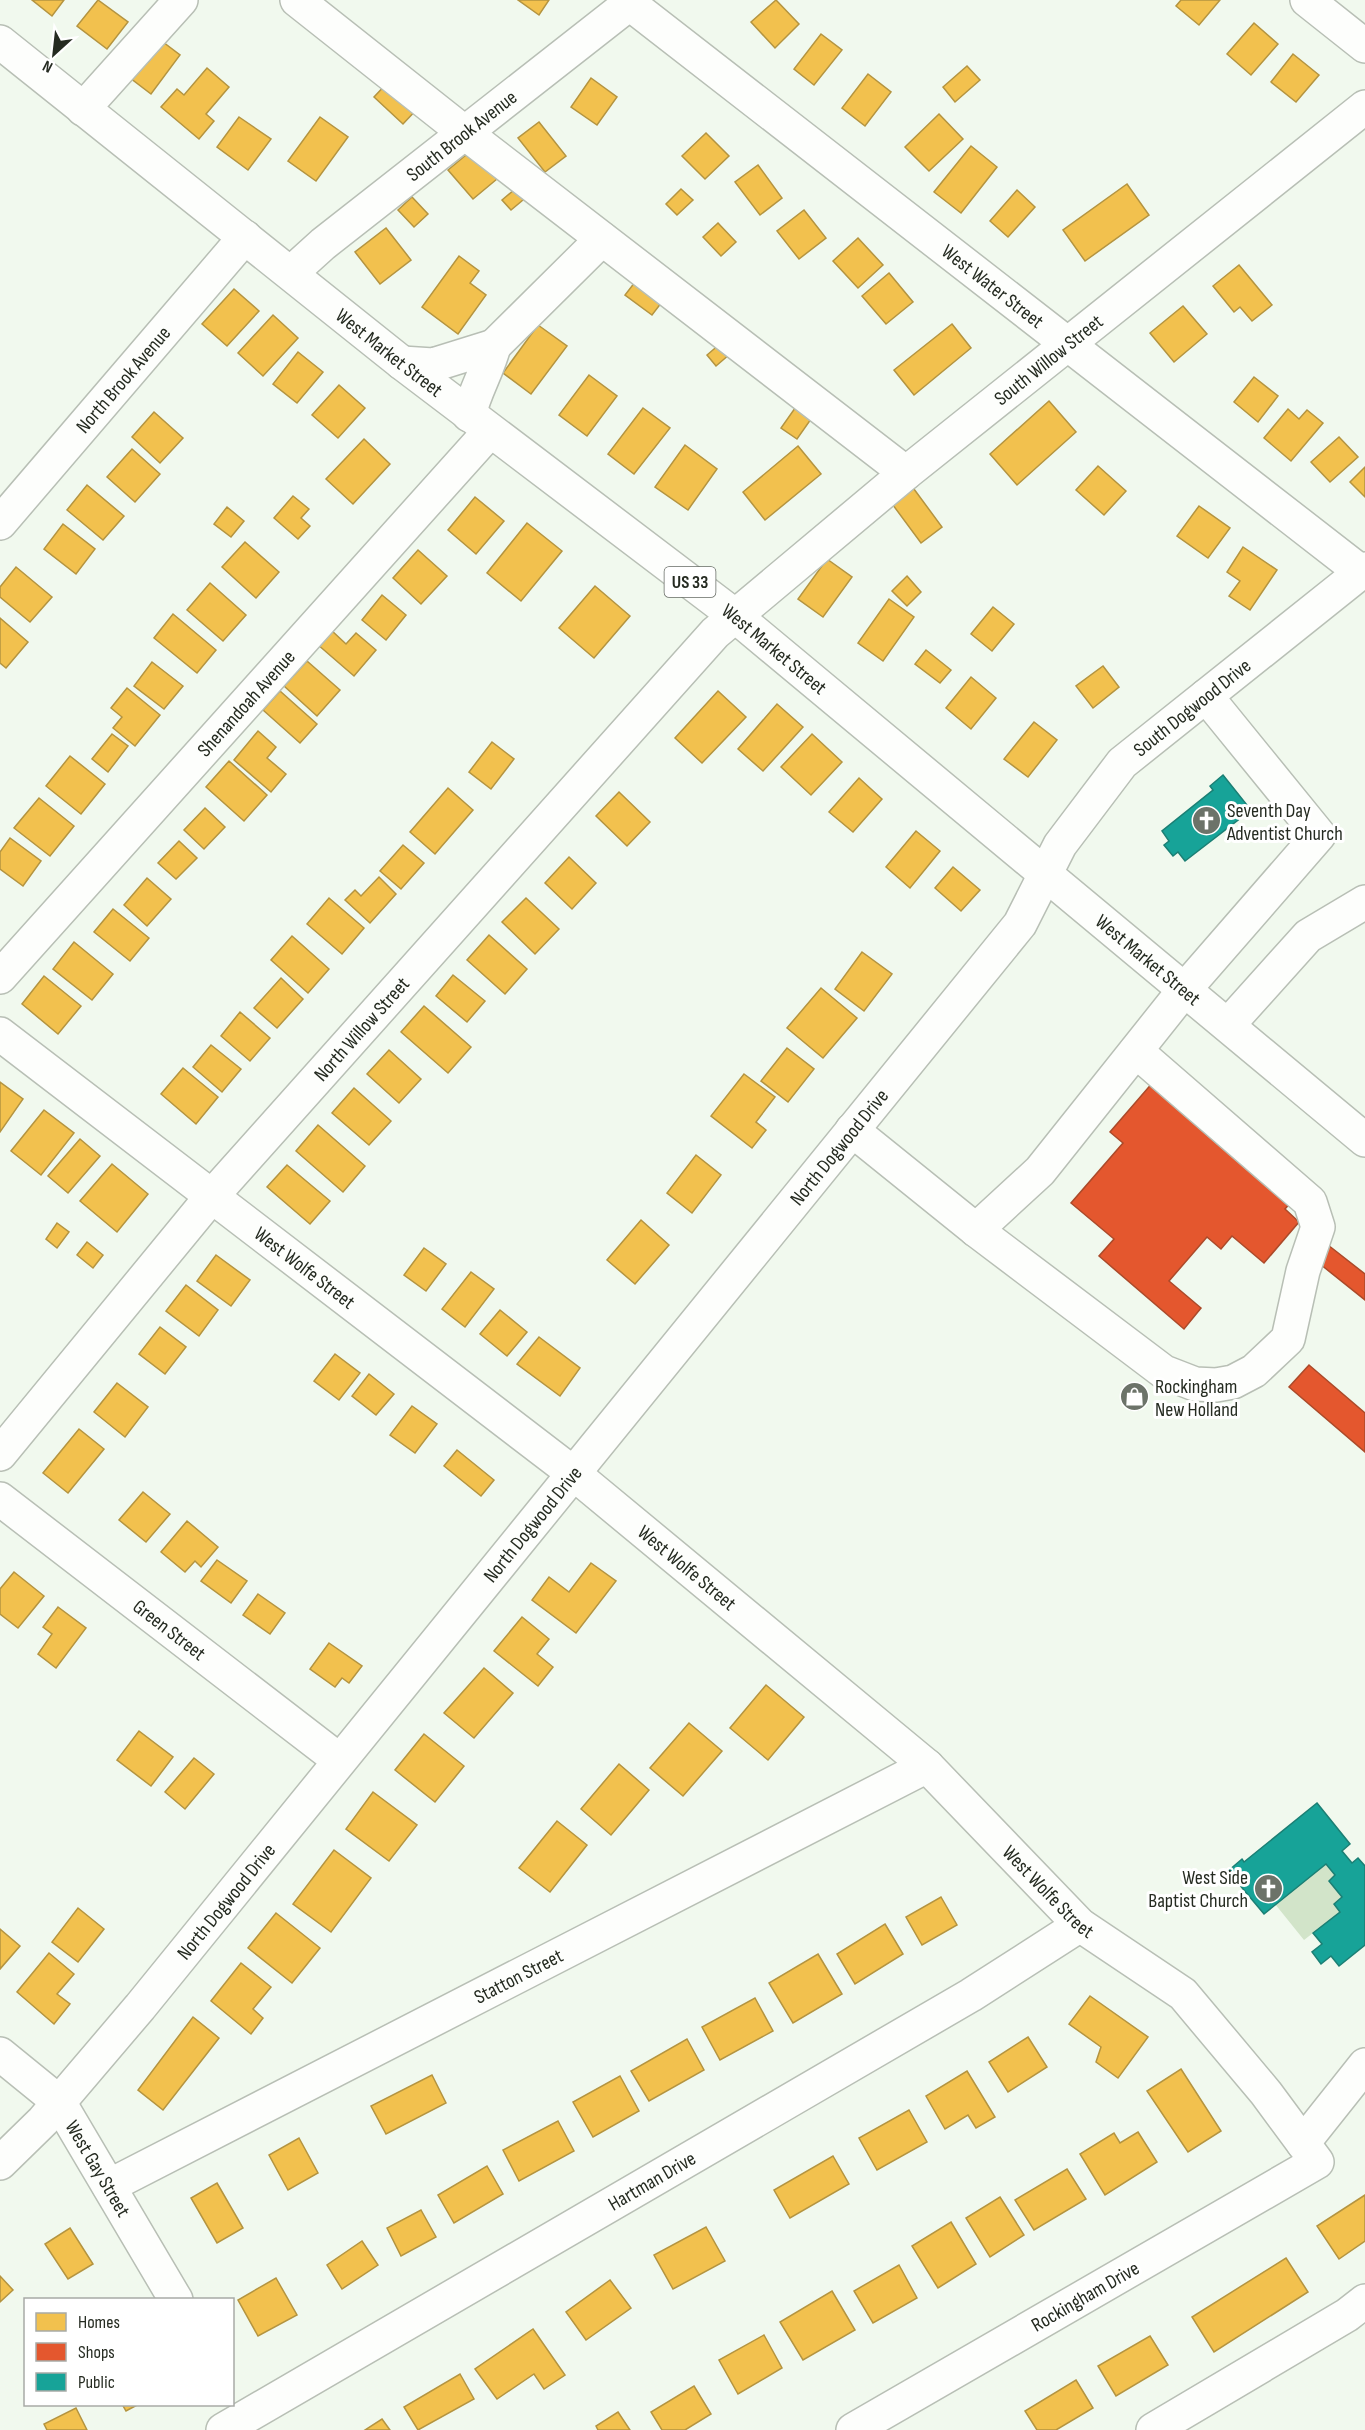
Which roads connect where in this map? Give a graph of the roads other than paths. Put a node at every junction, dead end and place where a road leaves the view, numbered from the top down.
1 (181, 0) edge
2 (297, 0) edge
3 (1306, 0) edge
4 (630, 1) edge
5 (0, 42) edge
6 (1365, 46) edge
7 (1365, 107) edge
8 (84, 109) junction
9 (465, 134) junction
10 (244, 237) junction
11 (602, 239) junction
12 (291, 273) junction
13 (1069, 343) junction
14 (494, 346) junction
15 (402, 363) junction
16 (480, 423) junction
17 (906, 473) junction
18 (0, 523) edge
19 (1363, 570) edge
20 (734, 615) junction
21 (1206, 696) junction
22 (1046, 872) junction
23 (1365, 902) edge
24 (0, 977) edge
25 (1185, 989) junction
26 (1228, 1024) junction
27 (0, 1034) edge
28 (1136, 1051) junction
29 (852, 1130) junction
30 (1365, 1140) edge
31 (212, 1196) junction
32 (976, 1230) junction
33 (0, 1454) edge
34 (573, 1473) junction
35 (0, 1499) edge
36 (339, 1760) junction
37 (927, 1766) junction
38 (1080, 1925) junction
39 (0, 2054) edge
40 (1365, 2065) edge
41 (59, 2102) junction
42 (1310, 2153) junction
43 (0, 2163) edge
44 (109, 2186) junction
45 (175, 2298) edge
46 (1365, 2301) edge
47 (239, 2418) edge
48 (853, 2430) edge
49 (1153, 2430) edge

1 - 8 street
2 - 9 street
3 - 6 street
4 - 9 street, South Brook Avenue
4 - 13 street, West Water Street
5 - 8 street, West Market Street / US 33
7 - 13 street, South Willow Street
8 - 10 street, West Market Street / US 33
9 - 11 street
9 - 12 street, South Brook Avenue
10 - 12 street, West Market Street / US 33
10 - 18 street, North Brook Avenue
11 - 14 street
11 - 17 street
12 - 15 street, West Market Street / US 33
13 - 17 street, South Willow Street
13 - 19 street, West Water Street
14 - 15 street
14 - 16 street
15 - 16 street, West Market Street / US 33
16 - 20 street, West Market Street / US 33
16 - 24 street, Shenandoah Avenue
17 - 20 street, South Willow Street
19 - 21 street, South Dogwood Drive
20 - 22 street, West Market Street / US 33
20 - 31 street, North Willow Street
21 - 22 street, South Dogwood Drive
21 - 25 street
22 - 25 street, West Market Street / US 33
22 - 29 street, North Dogwood Drive
23 - 26 street
25 - 26 street, West Market Street / US 33
25 - 28 street
26 - 30 street, West Market Street / US 33
27 - 31 street, West Wolfe Street
28 - 32 street
28 - 32 street
29 - 32 street
29 - 34 street, North Dogwood Drive
31 - 33 street, North Willow Street
31 - 34 street, West Wolfe Street
34 - 36 street, North Dogwood Drive
34 - 37 street, West Wolfe Street
35 - 36 street, Green Street
36 - 41 street, North Dogwood Drive
37 - 38 street, West Wolfe Street
37 - 44 street, Statton Street
38 - 42 street, West Wolfe Street
38 - 47 street, Hartman Drive
39 - 41 street, West Gay Street
40 - 42 street
41 - 43 street, North Dogwood Drive
41 - 44 street, West Gay Street
42 - 48 street, Rockingham Drive
44 - 45 street, West Gay Street
46 - 49 street

